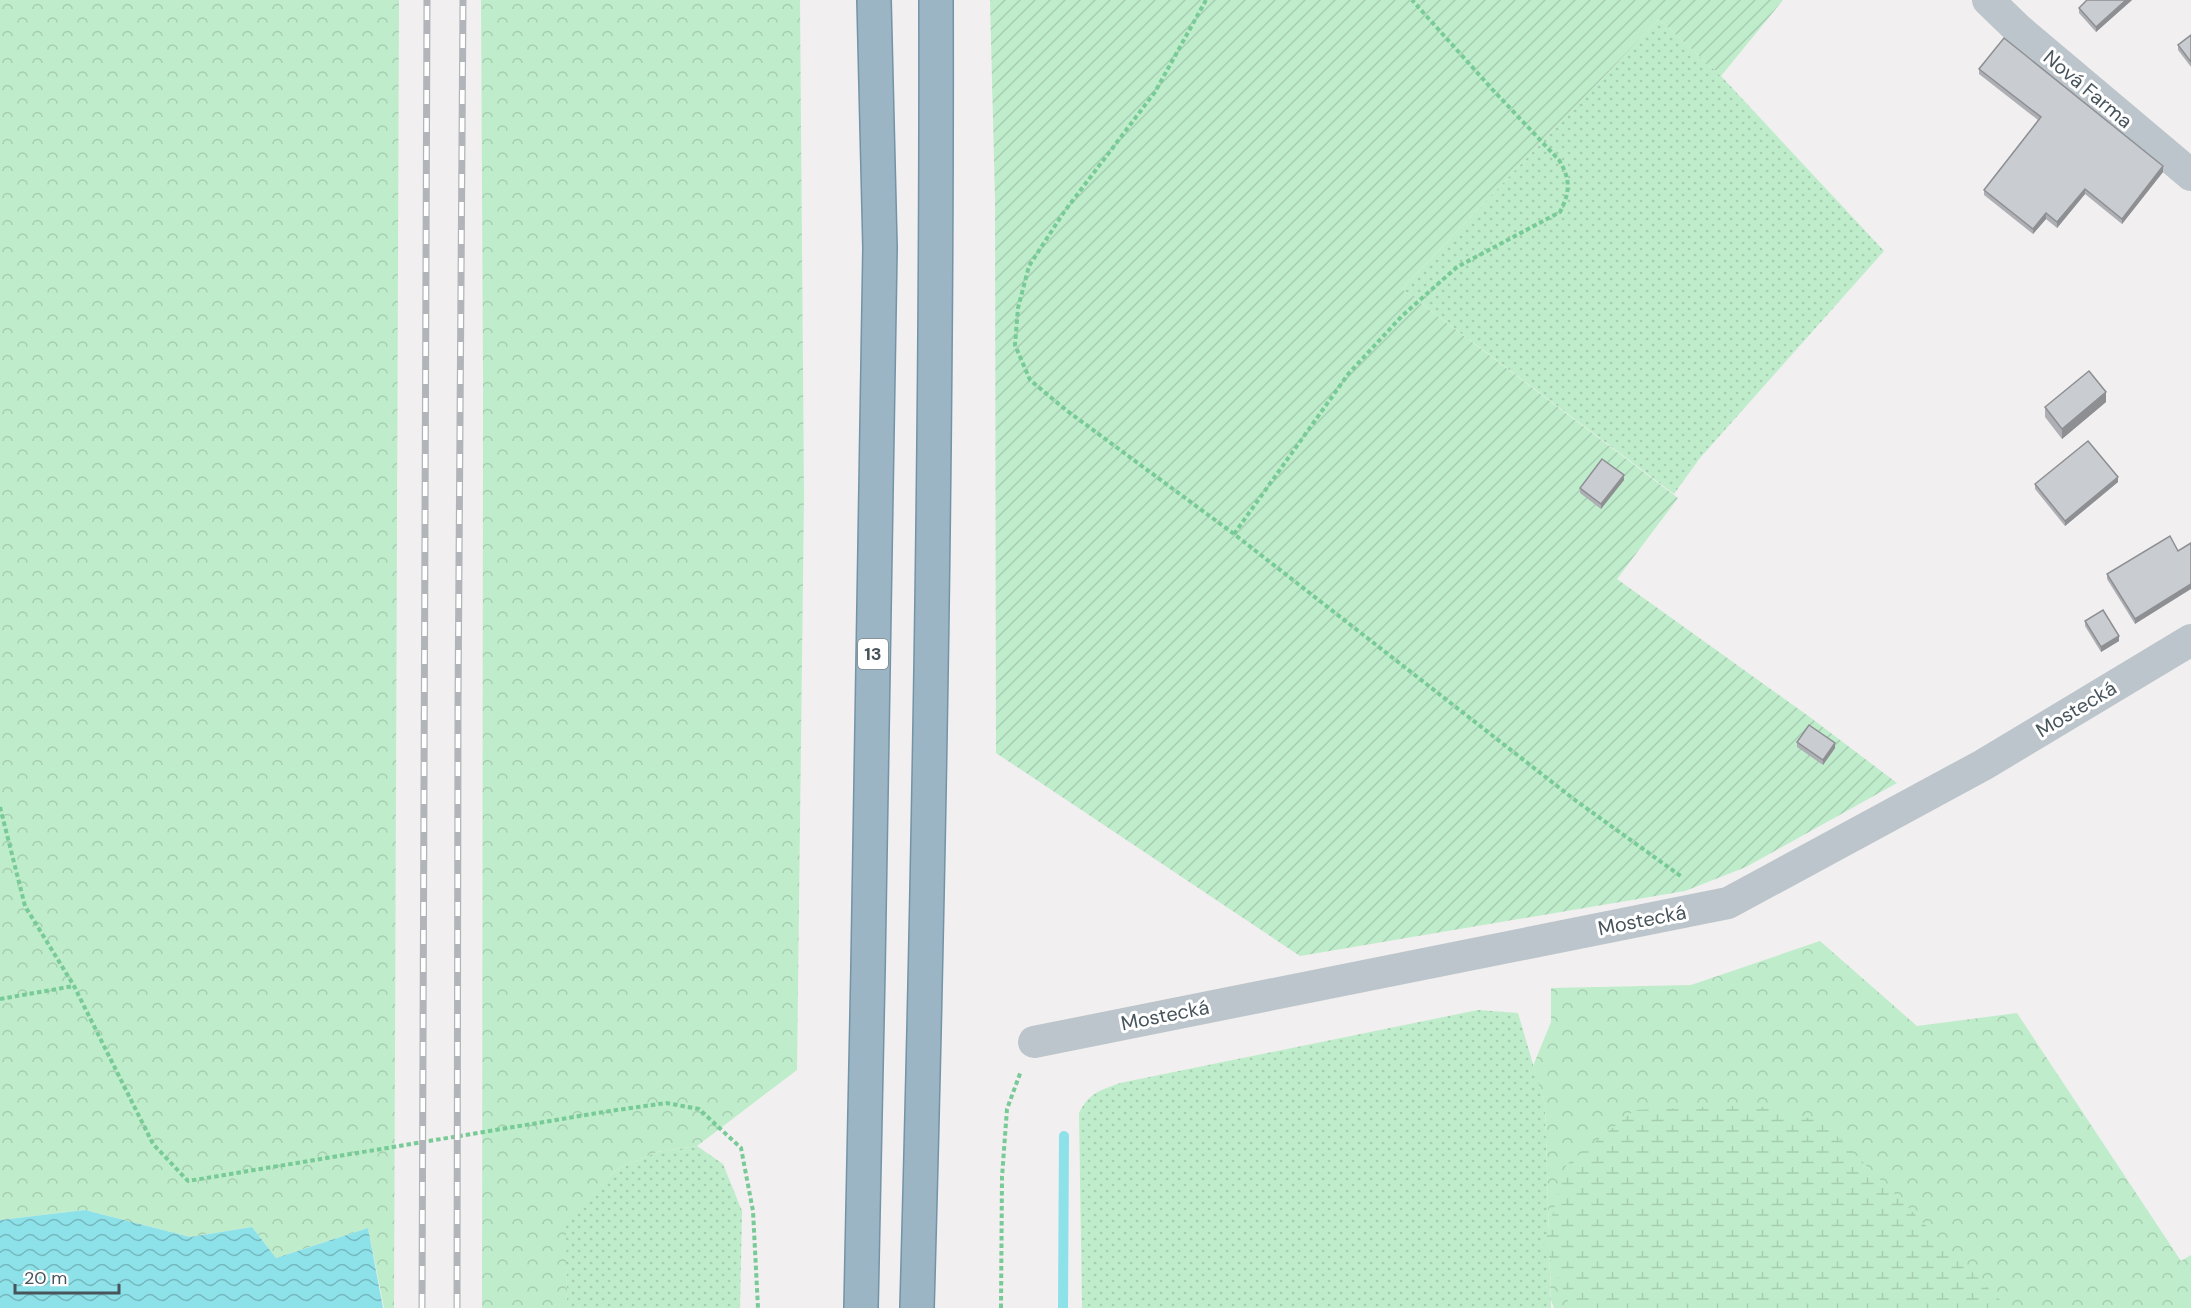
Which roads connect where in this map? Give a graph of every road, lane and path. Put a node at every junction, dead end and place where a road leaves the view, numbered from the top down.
1 (874, 0) edge
2 (936, 0) edge
3 (1206, 0) edge
4 (1412, 0) edge
5 (1988, 0) edge
6 (2191, 175) edge
7 (1234, 534) junction
8 (2191, 640) edge
9 (0, 807) edge
10 (1728, 903) junction
11 (74, 986) junction
12 (0, 999) edge
13 (1034, 1042) joint
14 (758, 1308) edge
15 (861, 1308) edge
16 (917, 1308) edge
17 (1002, 1308) edge

1 - 15 highway, 13
2 - 16 highway
3 - 7 path
4 - 7 path
5 - 6 street, Nová Farma
7 - 10 path
8 - 10 street, Mostecká
9 - 11 path
10 - 13 street, Mostecká
11 - 12 path
11 - 14 path
13 - 17 path

